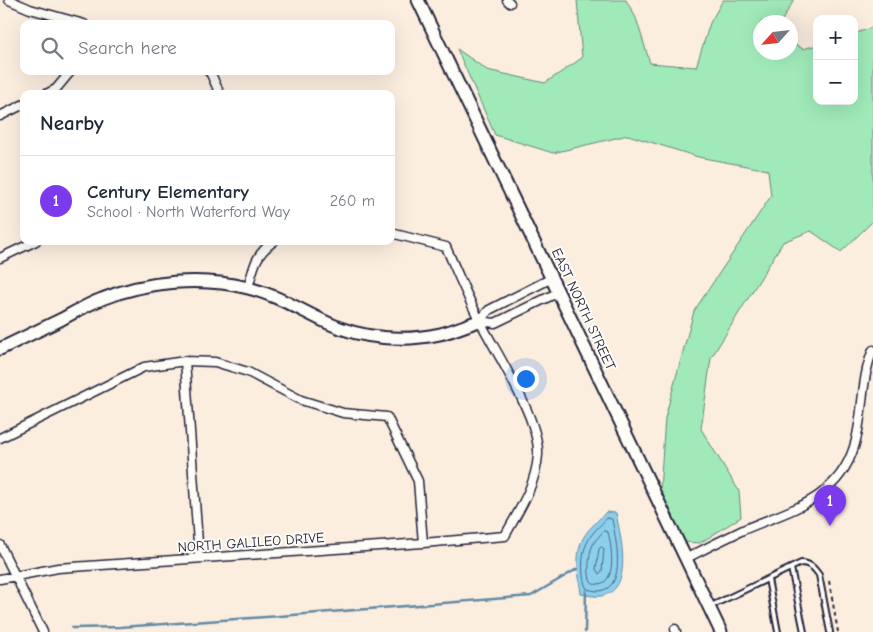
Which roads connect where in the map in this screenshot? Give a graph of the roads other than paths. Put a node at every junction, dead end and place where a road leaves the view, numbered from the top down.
1 (10, 0) edge
2 (418, 0) edge
3 (70, 20) edge
4 (68, 75) edge
5 (210, 75) edge
6 (54, 90) edge
7 (218, 90) edge
8 (20, 106) edge
9 (0, 116) edge
10 (395, 234) edge
11 (28, 245) edge
12 (269, 245) edge
13 (0, 258) edge
14 (552, 278) junction
15 (248, 288) junction
16 (559, 292) junction
17 (480, 321) junction
18 (0, 349) edge
19 (873, 350) edge
20 (185, 361) junction
21 (0, 438) edge
22 (423, 543) junction
23 (0, 545) edge
24 (200, 557) junction
25 (685, 559) junction
26 (791, 568) junction
27 (15, 576) junction
28 (0, 579) edge
29 (768, 579) junction
30 (709, 607) junction
31 (43, 632) edge
32 (721, 632) edge
33 (778, 632) edge
34 (804, 632) edge
35 (830, 632) edge

1 - 3 street
2 - 14 street, EAST NORTH STREET
4 - 6 street
5 - 7 street
8 - 9 street
10 - 17 street
11 - 13 street
12 - 15 street
14 - 16 street, EAST NORTH STREET
14 - 17 street
15 - 17 street
15 - 18 street
16 - 17 street
16 - 25 street, EAST NORTH STREET
17 - 22 street, NORTH GALILEO DRIVE
19 - 25 street
20 - 21 street
20 - 22 street
20 - 24 street
22 - 24 street, NORTH GALILEO DRIVE
23 - 27 street
24 - 27 street, NORTH GALILEO DRIVE
25 - 30 street, EAST NORTH STREET
26 - 29 lane
26 - 34 lane
26 - 35 lane
27 - 28 street, NORTH GALILEO DRIVE
27 - 31 street
29 - 30 lane
29 - 33 lane
30 - 32 street, EAST NORTH STREET

